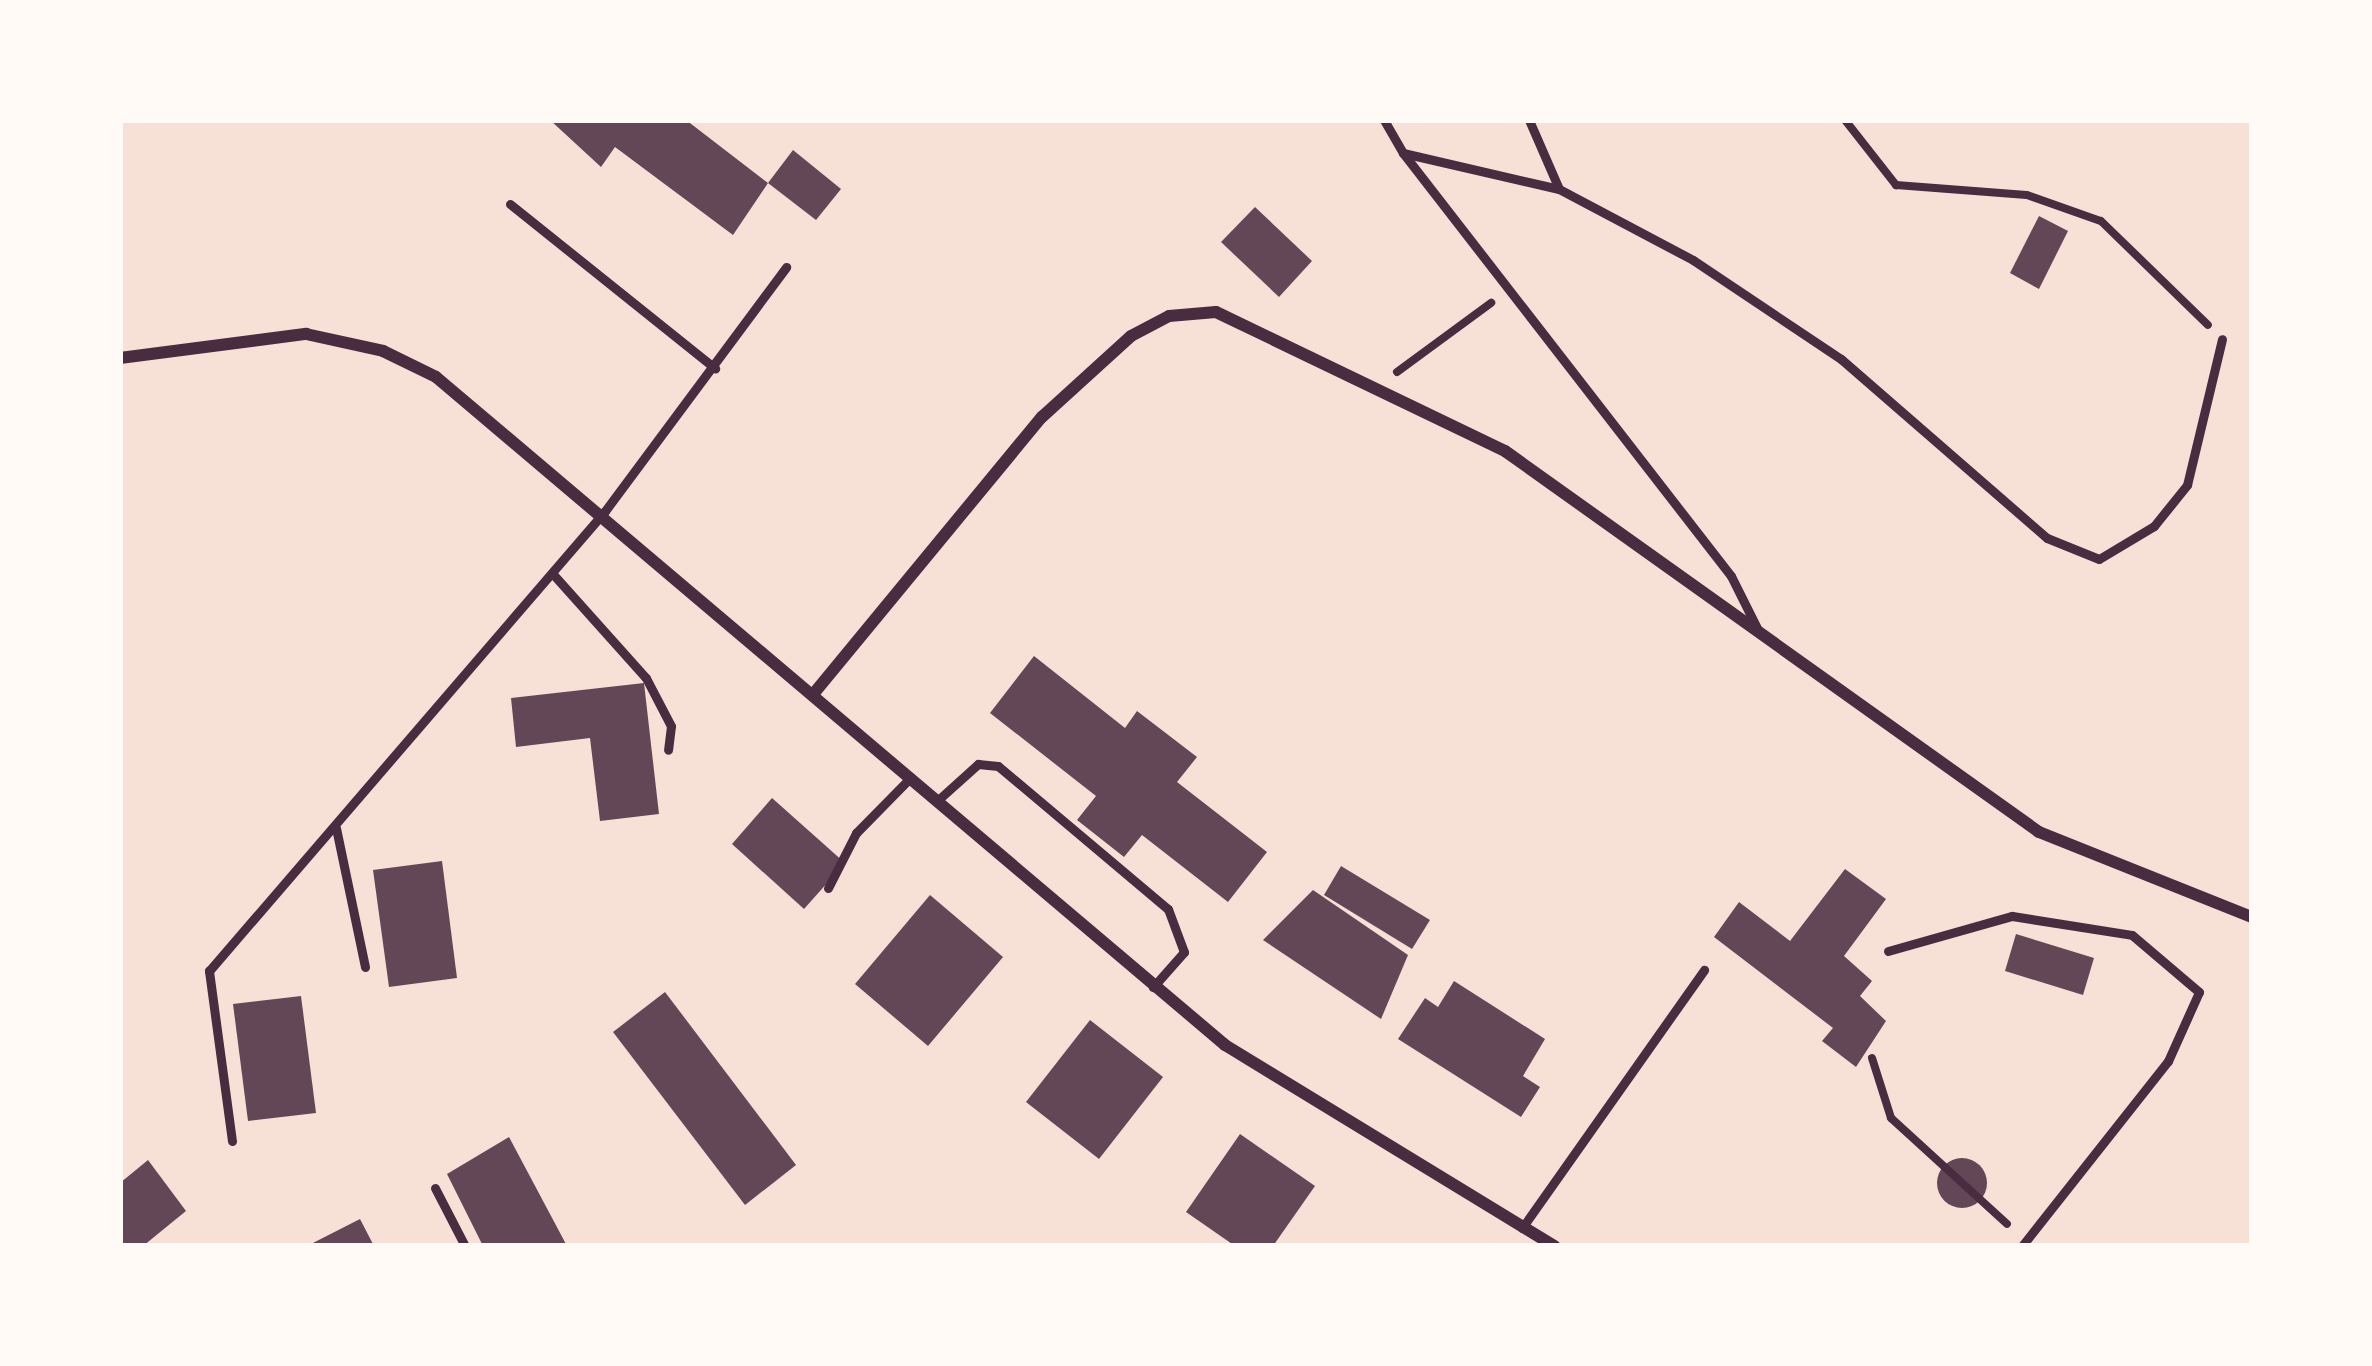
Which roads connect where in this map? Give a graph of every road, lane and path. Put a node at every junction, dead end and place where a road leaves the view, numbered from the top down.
1 (1384, 120) edge
2 (1528, 120) edge
3 (1845, 120) edge
4 (1403, 153) junction
5 (1559, 189) junction
6 (510, 204) dead end
7 (786, 267) dead end
8 (1506, 292) junction
9 (2222, 339) joint
10 (120, 358) edge
11 (715, 368) junction
12 (1376, 387) junction
13 (605, 511) junction
14 (552, 573) junction
15 (1763, 640) junction
16 (815, 692) junction
17 (668, 751) dead end
18 (911, 777) junction
19 (938, 800) junction
20 (336, 828) junction
21 (828, 888) dead end
22 (2252, 917) edge
23 (1888, 951) dead end
24 (365, 967) dead end
25 (1704, 970) dead end
26 (1152, 988) junction
27 (1872, 1058) dead end
28 (232, 1141) dead end
29 (435, 1188) dead end
30 (1522, 1228) junction
31 (2023, 1245) edge
32 (465, 1246) edge
33 (1554, 1246) edge

1 - 4 lane
2 - 5 lane
3 - 9 path
4 - 5 lane
4 - 8 lane
5 - 9 lane
6 - 11 lane
7 - 11 lane
8 - 12 path
8 - 15 lane
10 - 13 street
11 - 13 lane
12 - 15 street
12 - 16 street
13 - 14 lane
13 - 16 street
14 - 17 lane
14 - 20 lane
15 - 22 street
16 - 18 street
18 - 19 street
18 - 21 lane
19 - 26 street
19 - 26 lane
20 - 24 lane
20 - 28 lane
23 - 31 lane
25 - 30 lane
26 - 30 street
27 - 31 path
29 - 32 lane
30 - 33 street

